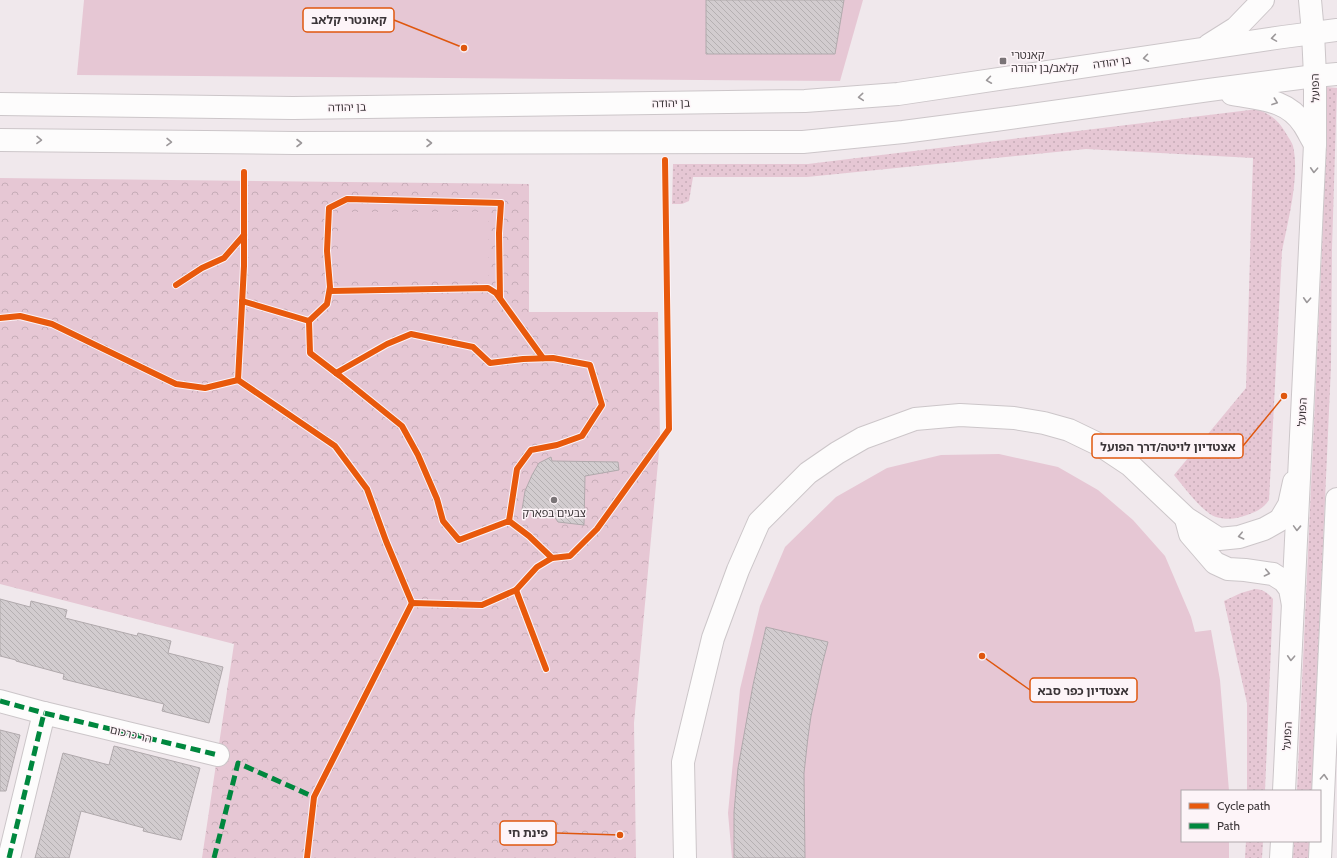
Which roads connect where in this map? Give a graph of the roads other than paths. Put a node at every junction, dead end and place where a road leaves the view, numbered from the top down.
1 (1263, 0) edge
2 (1310, 0) edge
3 (1337, 30) edge
4 (1313, 33) junction
5 (1199, 50) junction
6 (1337, 74) edge
7 (1315, 76) junction
8 (1209, 90) junction
9 (0, 104) edge
10 (0, 140) edge
11 (1315, 144) junction
12 (1300, 457) junction
13 (1337, 499) edge
14 (1186, 518) junction
15 (1293, 605) junction
16 (0, 701) edge
17 (44, 713) junction
18 (218, 755) dead end
19 (1284, 790) edge
20 (1321, 837) edge
21 (1282, 842) edge
22 (1321, 842) edge
23 (9, 858) edge
24 (685, 858) edge
25 (1281, 858) edge
26 (1320, 858) edge

1 - 5 main road
2 - 4 main road, הפועל
3 - 4 main road, בן יהודה
4 -> 5 main road, בן יהודה
4 - 7 main road, הפועל
5 -> 9 main road, בן יהודה
6 - 7 main road
7 - 8 main road
7 - 11 main road, הפועל
10 -> 8 main road
8 -> 11 main road
11 -> 12 main road, הפועל
12 -> 14 main road
12 -> 15 main road, הפועל
20 -> 13 main road
14 -> 15 main road
14 - 24 main road
15 -> 19 main road, הפועל
16 - 17 main road, הר כרכום
17 - 18 main road, הר כרכום
17 - 23 main road
21 - 25 main road
26 -> 22 main road

